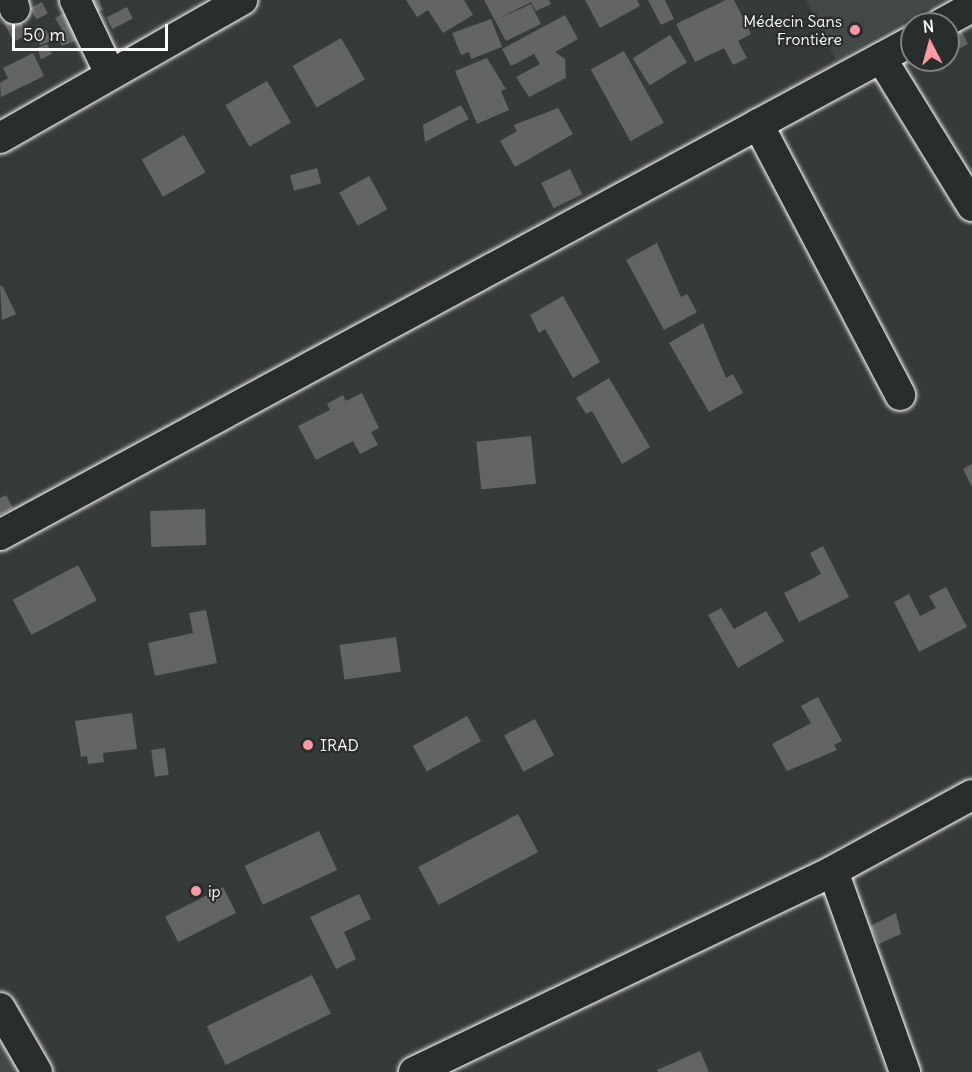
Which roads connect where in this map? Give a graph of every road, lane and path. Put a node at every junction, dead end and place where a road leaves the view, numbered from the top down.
1 (75, 0) edge
2 (242, 0) edge
3 (900, 47) edge
4 (880, 58) junction
5 (110, 74) junction
6 (758, 124) junction
7 (0, 138) edge
8 (972, 206) edge
9 (900, 395) dead end
10 (0, 535) edge
11 (972, 795) edge
12 (833, 871) junction
13 (0, 1008) edge
14 (36, 1072) edge
15 (414, 1072) edge
16 (905, 1072) edge

1 - 5 street
2 - 5 street
3 - 4 street
4 - 6 street
4 - 8 street
5 - 7 street
6 - 9 street
6 - 10 street
11 - 12 street
12 - 15 street
12 - 16 street
13 - 14 street

